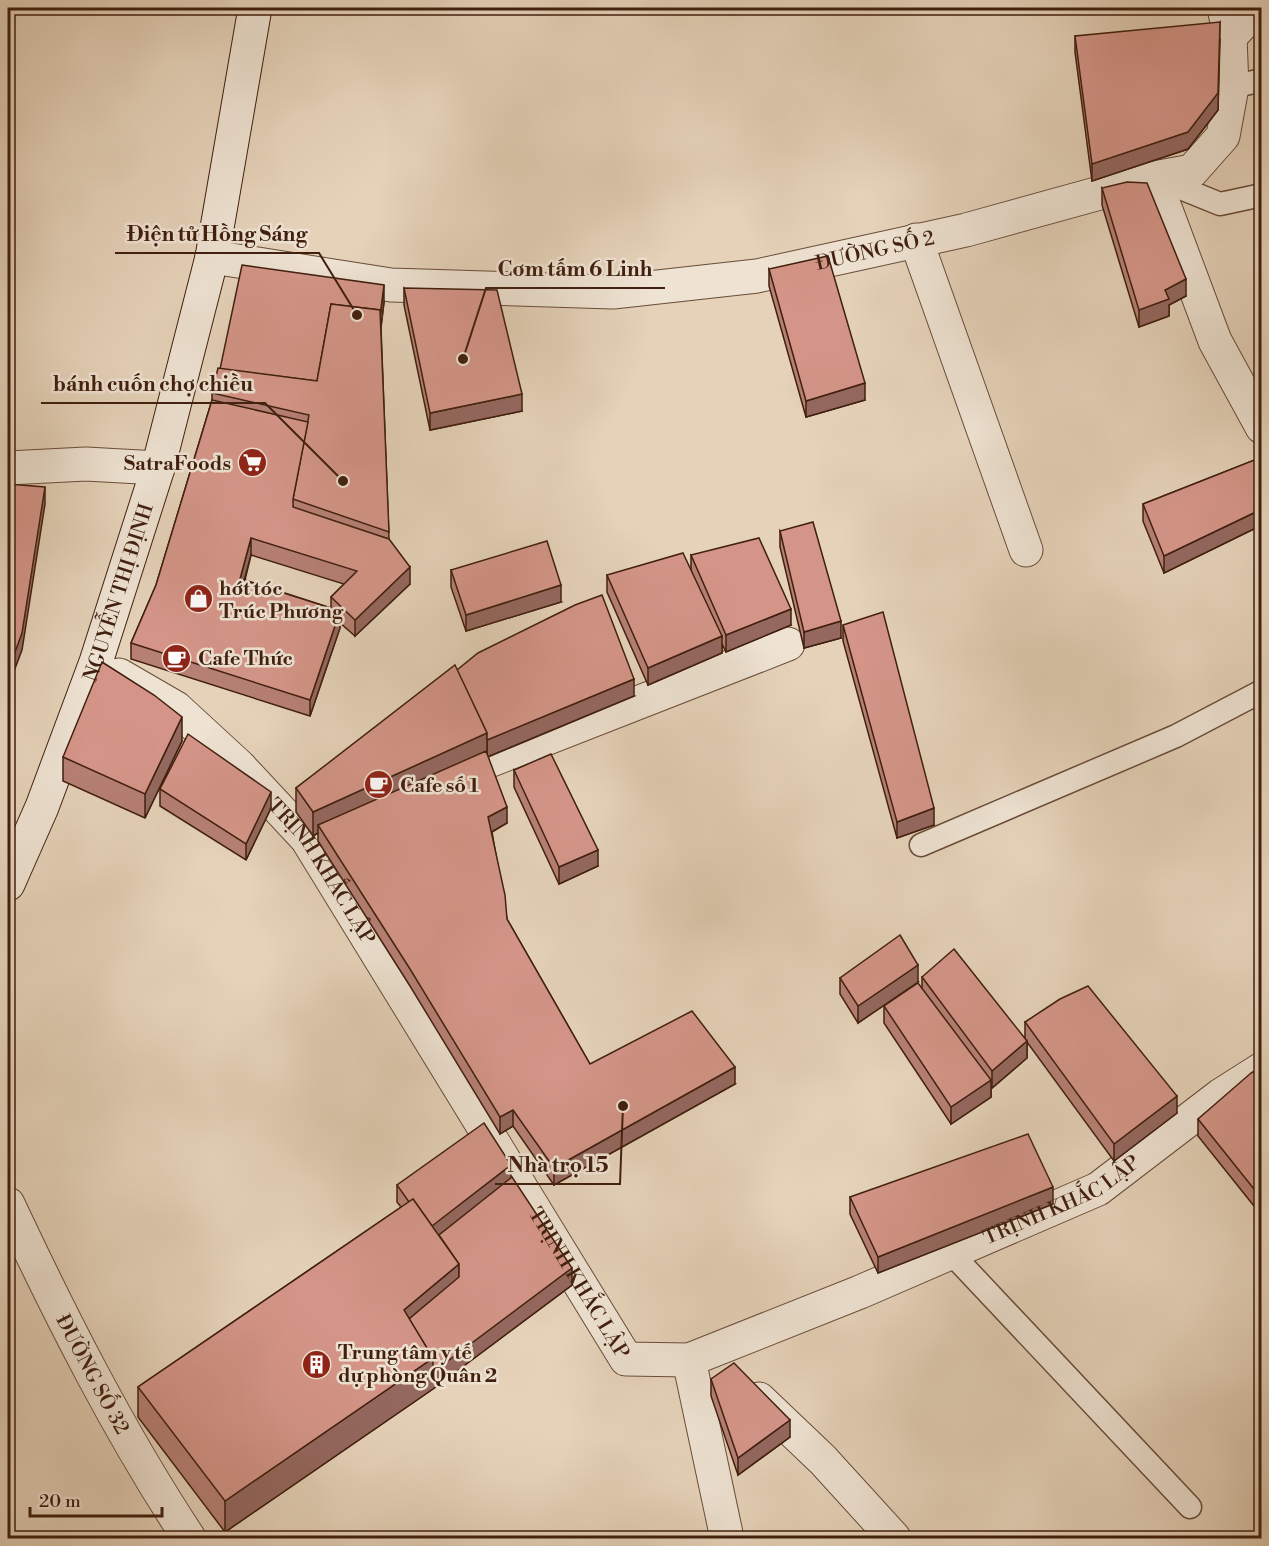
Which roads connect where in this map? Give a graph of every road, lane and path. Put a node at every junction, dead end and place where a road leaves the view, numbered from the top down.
1 (255, 8) edge
2 (1257, 8) edge
3 (1227, 22) edge
4 (1247, 83) edge
5 (1154, 178) junction
6 (1262, 195) edge
7 (916, 240) junction
8 (212, 257) junction
9 (1262, 427) edge
10 (8, 468) edge
11 (158, 468) junction
12 (1026, 550) dead end
13 (788, 644) dead end
14 (96, 662) junction
15 (1262, 691) edge
16 (417, 791) edge
17 (921, 845) dead end
18 (8, 884) edge
19 (1262, 1069) edge
20 (518, 1183) junction
21 (8, 1204) edge
22 (491, 1204) edge
23 (951, 1253) junction
24 (700, 1356) junction
25 (1190, 1508) dead end
26 (189, 1539) edge
27 (727, 1539) edge
28 (894, 1539) edge

1 - 8 street, NGUYỄN THỊ ĐỊNH
2 - 3 street
3 - 4 street, ĐƯỜNG SỐ 2
4 - 5 street, ĐƯỜNG SỐ 2
5 - 6 lane
5 - 7 street, ĐƯỜNG SỐ 2
5 - 9 street
7 - 8 street, ĐƯỜNG SỐ 2
7 - 12 street
8 - 11 street, NGUYỄN THỊ ĐỊNH
10 - 11 street
11 - 14 street, NGUYỄN THỊ ĐỊNH
13 - 16 street
14 - 18 street, NGUYỄN THỊ ĐỊNH
14 - 20 street, TRỊNH KHẮC LẬP
15 - 17 lane
19 - 23 street, TRỊNH KHẮC LẬP
20 - 22 street
20 - 24 street, TRỊNH KHẮC LẬP
21 - 26 street, ĐƯỜNG SỐ 32
23 - 24 street, TRỊNH KHẮC LẬP
23 - 25 lane
24 - 27 street
24 - 28 street

